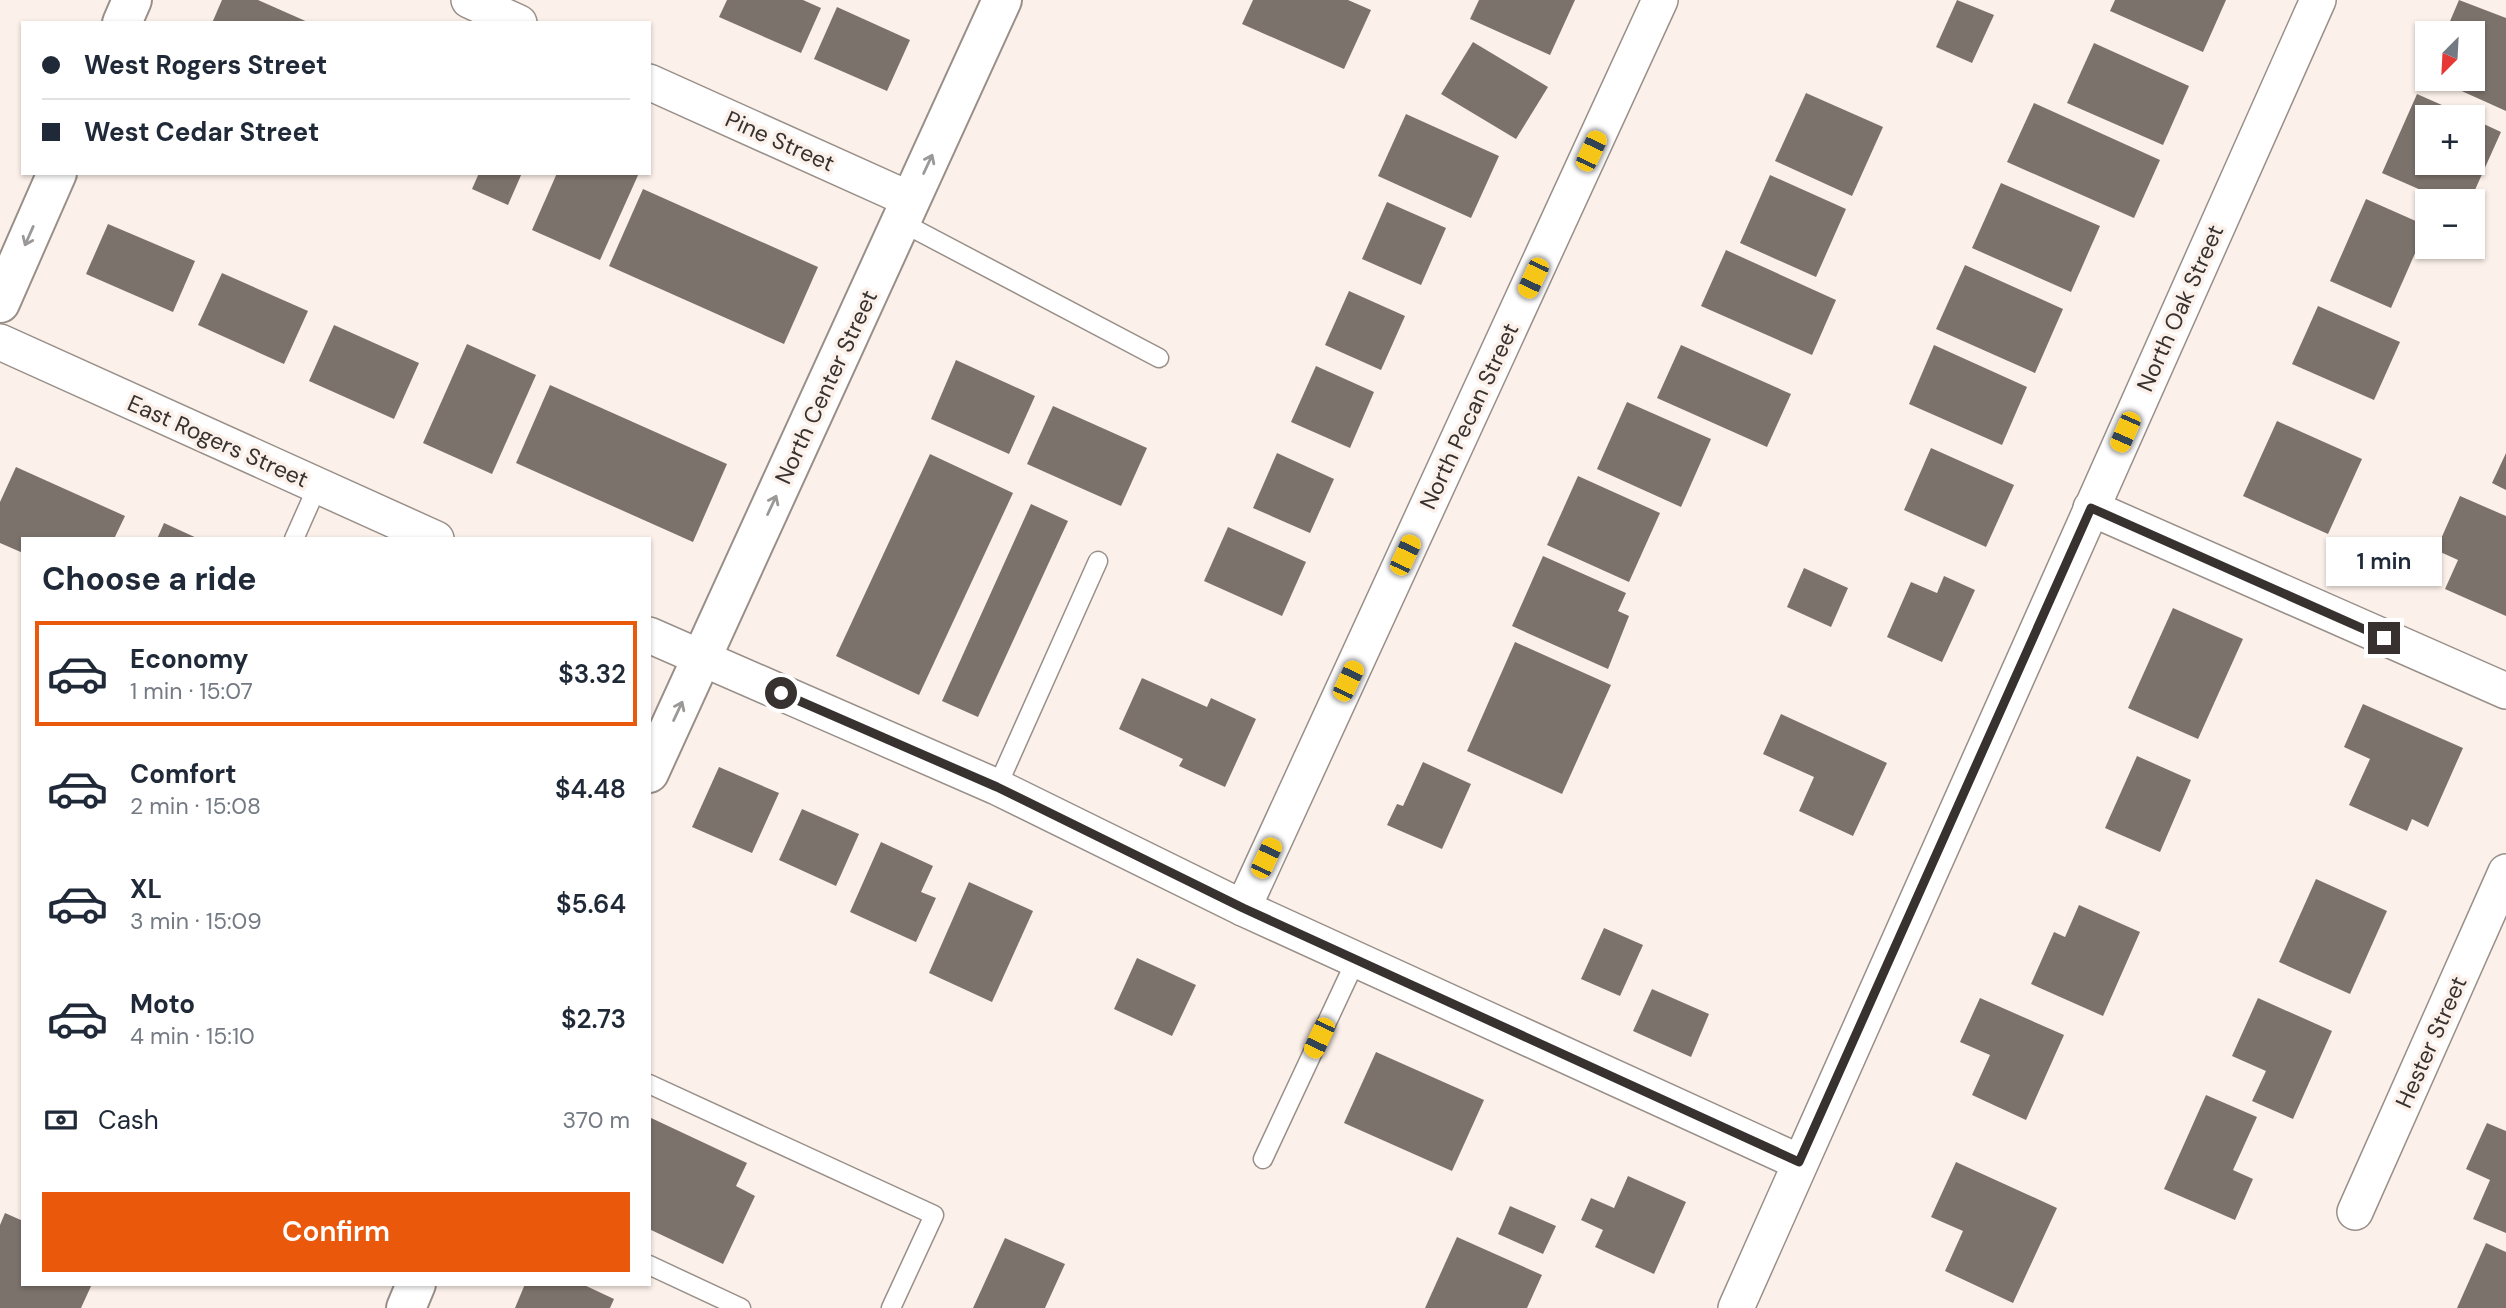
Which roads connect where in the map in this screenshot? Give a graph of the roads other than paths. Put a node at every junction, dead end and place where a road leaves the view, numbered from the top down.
1 (132, 0) edge
2 (469, 0) edge
3 (1002, 0) edge
4 (1660, 0) edge
5 (2318, 0) edge
6 (123, 21) edge
7 (515, 21) edge
8 (651, 83) edge
9 (56, 175) edge
10 (906, 211) junction
11 (0, 303) edge
12 (0, 342) edge
13 (1159, 358) dead end
14 (317, 485) junction
15 (2091, 508) junction
16 (295, 537) edge
17 (432, 537) edge
18 (1098, 561) dead end
19 (651, 636) edge
20 (702, 659) junction
21 (2506, 691) edge
22 (651, 770) edge
23 (997, 787) junction
24 (2506, 872) edge
25 (1243, 908) junction
26 (1356, 960) junction
27 (651, 1085) edge
28 (1263, 1159) dead end
29 (1799, 1162) junction
30 (2355, 1212) dead end
31 (651, 1266) edge
32 (415, 1286) edge
33 (405, 1308) edge
34 (741, 1308) edge
35 (891, 1308) edge
36 (1736, 1308) edge

1 - 6 main road
2 - 7 street
10 -> 3 main road, North Center Street
4 - 25 street, North Pecan Street
5 - 15 street, North Oak Street
8 - 10 street, Pine Street
9 -> 11 main road
10 - 13 lane
20 -> 10 main road, North Center Street
12 - 14 street, East Rogers Street
14 - 16 lane
14 - 17 street, East Rogers Street
15 - 21 street
15 - 29 street, North Oak Street
18 - 23 lane
19 - 20 street
22 -> 20 main road, North Center Street
20 - 23 street
23 - 25 street
24 - 30 street, Hester Street
25 - 26 street
26 - 28 lane
26 - 29 street
27 - 35 lane
29 - 36 street, North Oak Street
31 - 34 lane
32 - 33 main road

